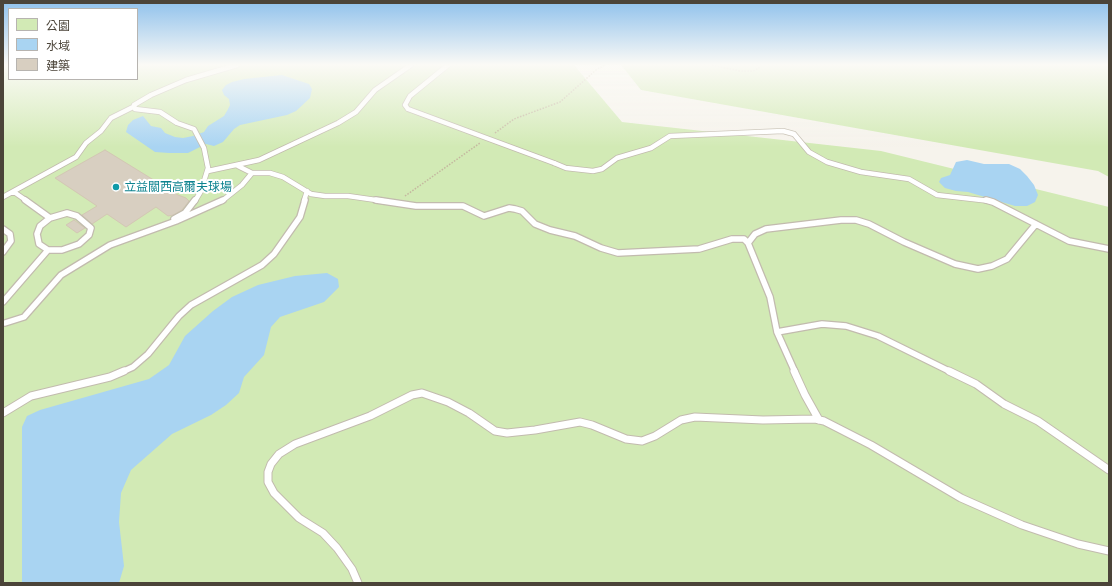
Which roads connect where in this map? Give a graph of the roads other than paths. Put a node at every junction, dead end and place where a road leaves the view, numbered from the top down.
1 (159, 92) edge
2 (372, 92) edge
3 (414, 92) edge
4 (133, 107) junction
5 (238, 166) junction
6 (208, 171) junction
7 (252, 173) junction
8 (307, 191) junction
9 (14, 192) junction
10 (3, 197) edge
11 (50, 218) junction
12 (1036, 224) junction
13 (158, 227) junction
14 (3, 229) edge
15 (748, 243) junction
16 (1109, 249) edge
17 (48, 250) junction
18 (3, 252) edge
19 (3, 302) edge
20 (5, 323) dead end
21 (777, 332) junction
22 (3, 413) edge
23 (819, 420) junction
24 (1109, 470) edge
25 (1109, 551) edge
26 (358, 583) edge

1 - 4 lane
2 - 5 lane
3 - 12 lane, bridge
4 - 6 lane
4 - 9 lane
5 - 6 lane
5 - 7 lane
6 - 13 lane
7 - 8 lane
7 - 13 lane
8 - 15 lane
8 - 22 lane
9 - 10 lane
9 - 11 lane
11 - 17 lane
11 - 17 lane
12 - 15 lane
12 - 16 lane
13 - 20 lane
14 - 18 lane
15 - 21 lane
17 - 19 lane
21 - 23 lane
21 - 24 lane
23 - 25 lane
23 - 26 lane

